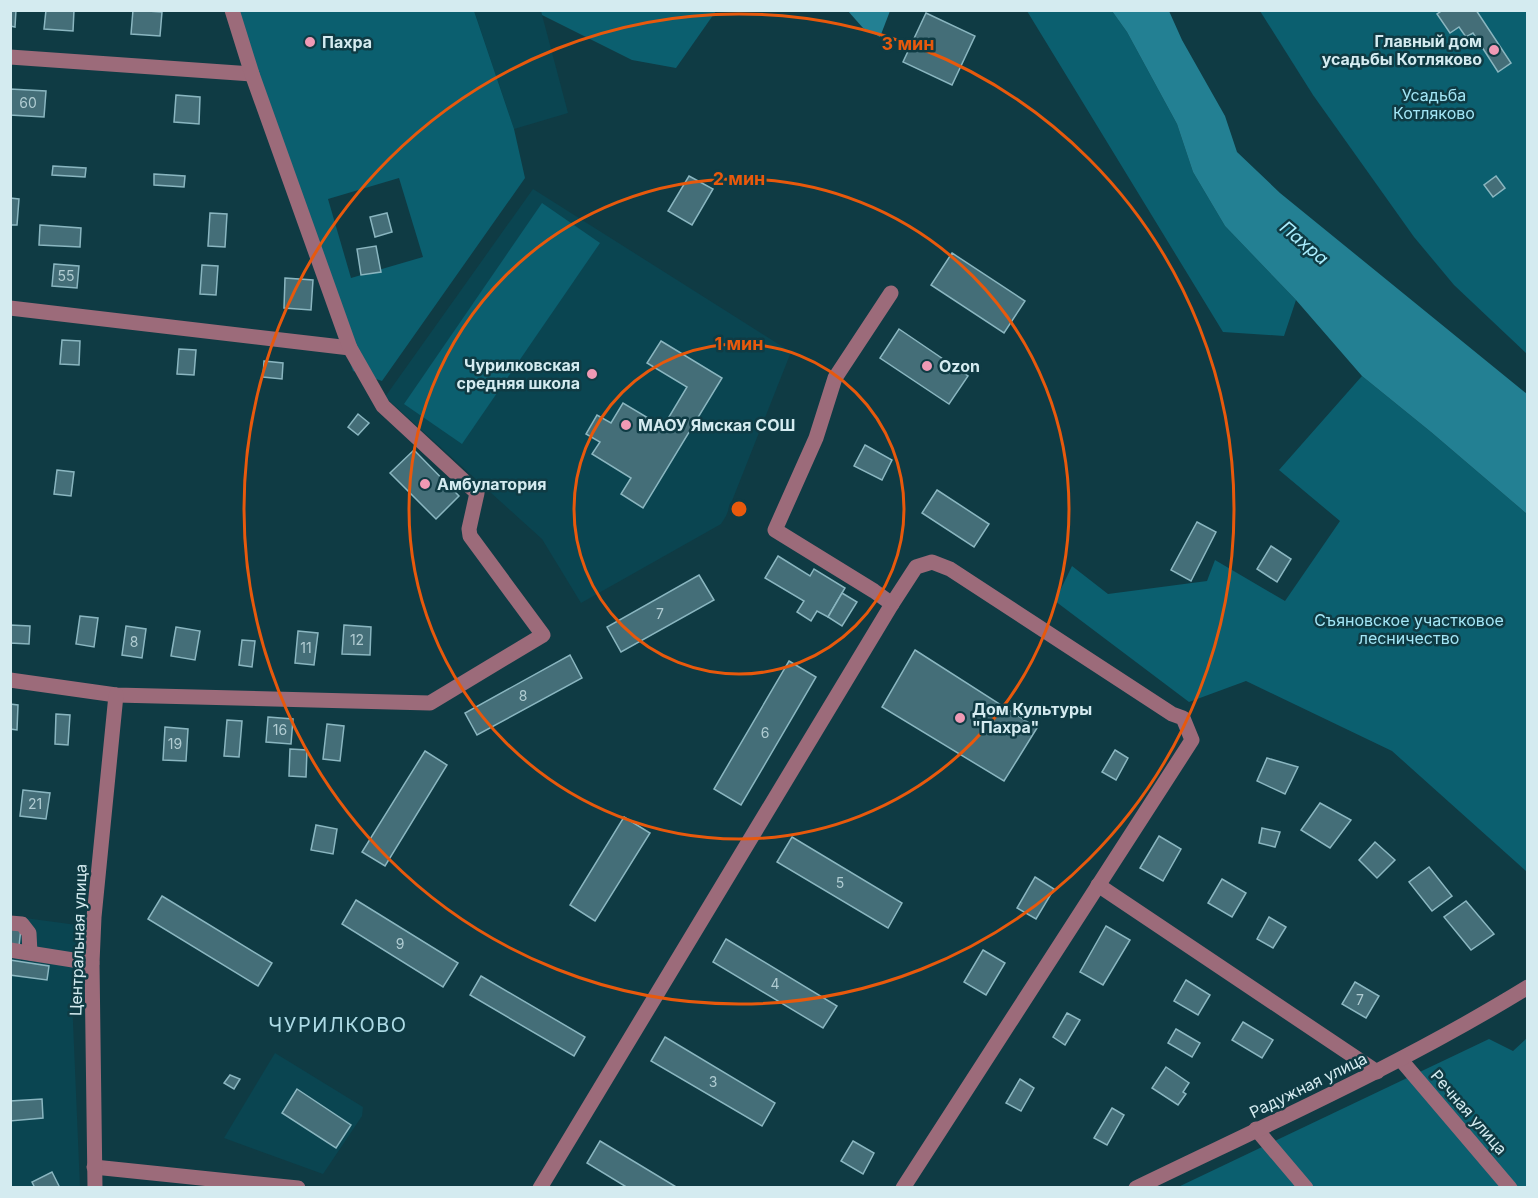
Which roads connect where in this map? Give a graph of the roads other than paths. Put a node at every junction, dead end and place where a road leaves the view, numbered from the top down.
1 (232, 10) edge
2 (10, 57) edge
3 (252, 74) junction
4 (891, 293) dead end
5 (10, 308) edge
6 (350, 348) junction
7 (892, 604) junction
8 (10, 680) edge
9 (116, 695) junction
10 (1098, 885) junction
11 (10, 923) edge
12 (10, 950) edge
13 (30, 953) junction
14 (92, 963) junction
15 (1527, 987) edge
16 (1401, 1060) junction
17 (1377, 1072) junction
18 (1257, 1130) junction
19 (94, 1167) junction
20 (95, 1188) edge
21 (298, 1188) edge
22 (540, 1188) edge
23 (903, 1188) edge
24 (1136, 1188) edge
25 (1306, 1188) edge
26 (1510, 1188) edge

1 - 3 street
2 - 3 street
3 - 6 street
4 - 7 street
5 - 6 street
6 - 9 street
7 - 10 street
7 - 22 street
8 - 9 street
9 - 14 street, Центральная улица
10 - 17 street
10 - 23 street
11 - 13 street
12 - 13 street
13 - 14 street
14 - 19 street, Центральная улица
15 - 16 street, Радужная улица
16 - 17 street, Радужная улица
16 - 26 street, Речная улица
17 - 18 street, Радужная улица
18 - 24 street, Радужная улица
18 - 25 street
19 - 20 street, Центральная улица
19 - 21 street

